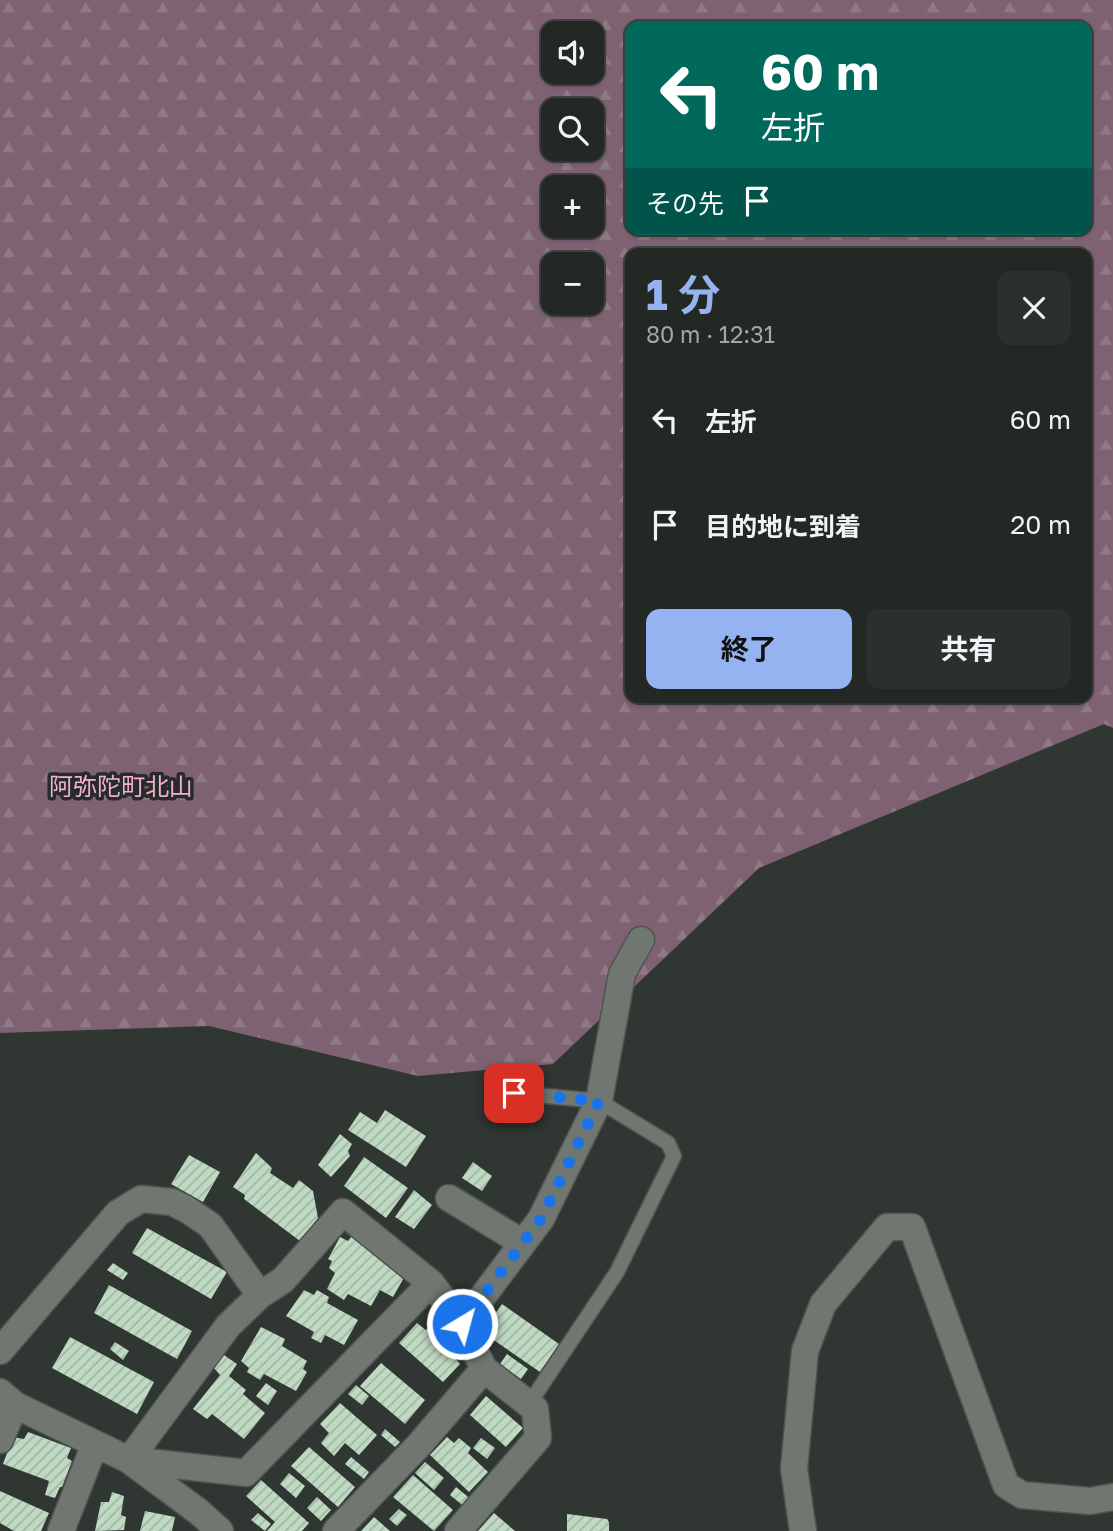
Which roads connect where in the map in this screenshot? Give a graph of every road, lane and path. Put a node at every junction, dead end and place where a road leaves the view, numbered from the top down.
1 (640, 940) dead end
2 (514, 1093) dead end
3 (599, 1101) junction
4 (449, 1198) dead end
5 (523, 1243) junction
6 (431, 1283) junction
7 (260, 1295) junction
8 (462, 1324) junction
9 (0, 1351) edge
10 (484, 1369) junction
11 (8, 1398) edge
12 (529, 1404) junction
13 (0, 1440) edge
14 (95, 1444) junction
15 (130, 1460) junction
16 (1113, 1497) edge
17 (196, 1522) edge
18 (61, 1531) edge
19 (220, 1531) edge
20 (336, 1531) edge
21 (458, 1531) edge
22 (803, 1531) edge

1 - 3 street
2 - 3 lane
3 - 5 street
3 - 12 lane
4 - 5 street
5 - 8 street
6 - 7 street
6 - 8 street
6 - 15 street
7 - 9 street
7 - 15 street
8 - 10 street
10 - 12 street
10 - 20 street
11 - 13 street
11 - 14 street
12 - 21 street
14 - 15 street
14 - 18 street
15 - 17 street
16 - 22 street
17 - 19 street

